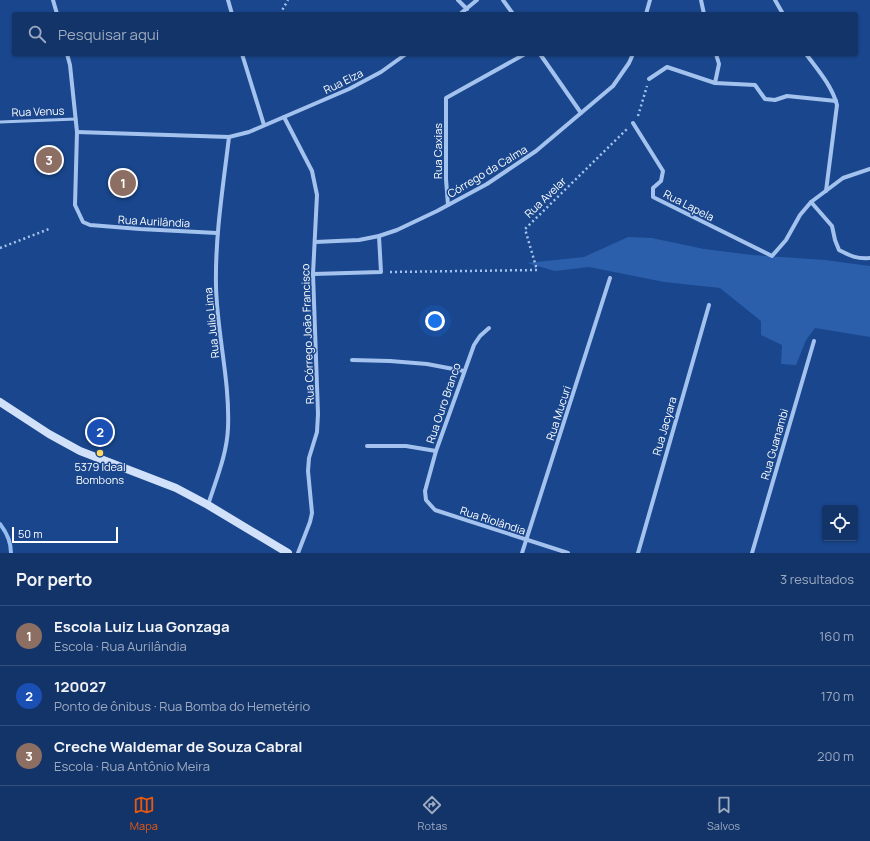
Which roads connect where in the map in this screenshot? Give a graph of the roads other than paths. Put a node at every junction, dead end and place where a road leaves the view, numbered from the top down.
1 (53, 0) edge
2 (228, 0) edge
3 (458, 0) edge
4 (477, 0) edge
5 (503, 0) edge
6 (650, 0) edge
7 (701, 0) edge
8 (775, 0) edge
9 (467, 9) junction
10 (56, 12) edge
11 (231, 12) edge
12 (463, 12) edge
13 (512, 12) edge
14 (647, 12) edge
15 (704, 12) edge
16 (782, 12) edge
17 (68, 56) edge
18 (243, 56) edge
19 (403, 56) edge
20 (521, 56) edge
21 (541, 56) edge
22 (632, 56) edge
23 (717, 56) edge
24 (807, 56) edge
25 (649, 79) road end
26 (715, 83) junction
27 (836, 100) junction
28 (581, 113) junction
29 (284, 117) junction
30 (76, 119) junction
31 (0, 122) edge
32 (633, 123) road end
33 (264, 125) junction
34 (77, 132) junction
35 (229, 137) junction
36 (870, 169) edge
37 (826, 191) junction
38 (811, 202) junction
39 (448, 205) junction
40 (216, 233) junction
41 (379, 236) junction
42 (315, 242) junction
43 (870, 258) edge
44 (313, 274) junction
45 (610, 278) dead end
46 (709, 305) dead end
47 (489, 328) dead end
48 (814, 341) dead end
49 (352, 360) dead end
50 (464, 371) junction
51 (0, 402) edge
52 (368, 446) dead end
53 (436, 451) junction
54 (425, 491) joint
55 (208, 505) junction
56 (526, 541) junction
57 (288, 553) edge
58 (298, 553) edge
59 (522, 553) edge
60 (568, 553) edge
61 (638, 553) edge
62 (752, 553) edge

1 - 10 street
2 - 11 street
3 - 9 street
4 - 9 street
5 - 13 street
6 - 14 street
7 - 15 street
8 - 16 street
9 - 12 street
17 - 30 street
18 - 33 street
19 - 29 street, Rua Elza
20 - 39 street, Rua Caxias
21 - 28 street
22 - 28 street, Córrego da Calma
23 - 26 street
24 - 27 street
25 - 26 street
26 - 27 street
27 - 37 street
28 - 39 street, Córrego da Calma
29 - 33 street, Rua Elza
29 - 42 street, Rua Córrego João Francisco
30 - 31 lane, Rua Venus
30 - 34 street
32 - 38 street, Rua Lapela
33 - 35 street, Rua Elza
34 - 35 street, Rua Elza
34 - 40 street, Rua Aurilândia
35 - 40 street, Rua Julio Lima
36 - 37 street
37 - 38 street
38 - 43 street
39 - 41 street, Córrego da Calma
40 - 55 street, Rua Julio Lima
41 - 42 street, Córrego da Calma
41 - 44 street
42 - 44 street, Rua Córrego João Francisco
44 - 58 street, Rua Córrego João Francisco
45 - 56 street, Rua Mucuri
46 - 61 street, Rua Jacyara
47 - 50 street, Rua Ouro Branco
48 - 62 street, Rua Guanambi
49 - 50 street
50 - 53 street, Rua Ouro Branco
51 - 55 main road
52 - 53 street
53 - 54 street, Rua Ouro Branco
54 - 56 street, Rua Riolândia
55 - 57 main road
56 - 59 street, Rua Mucuri
56 - 60 street, Rua Riolândia

